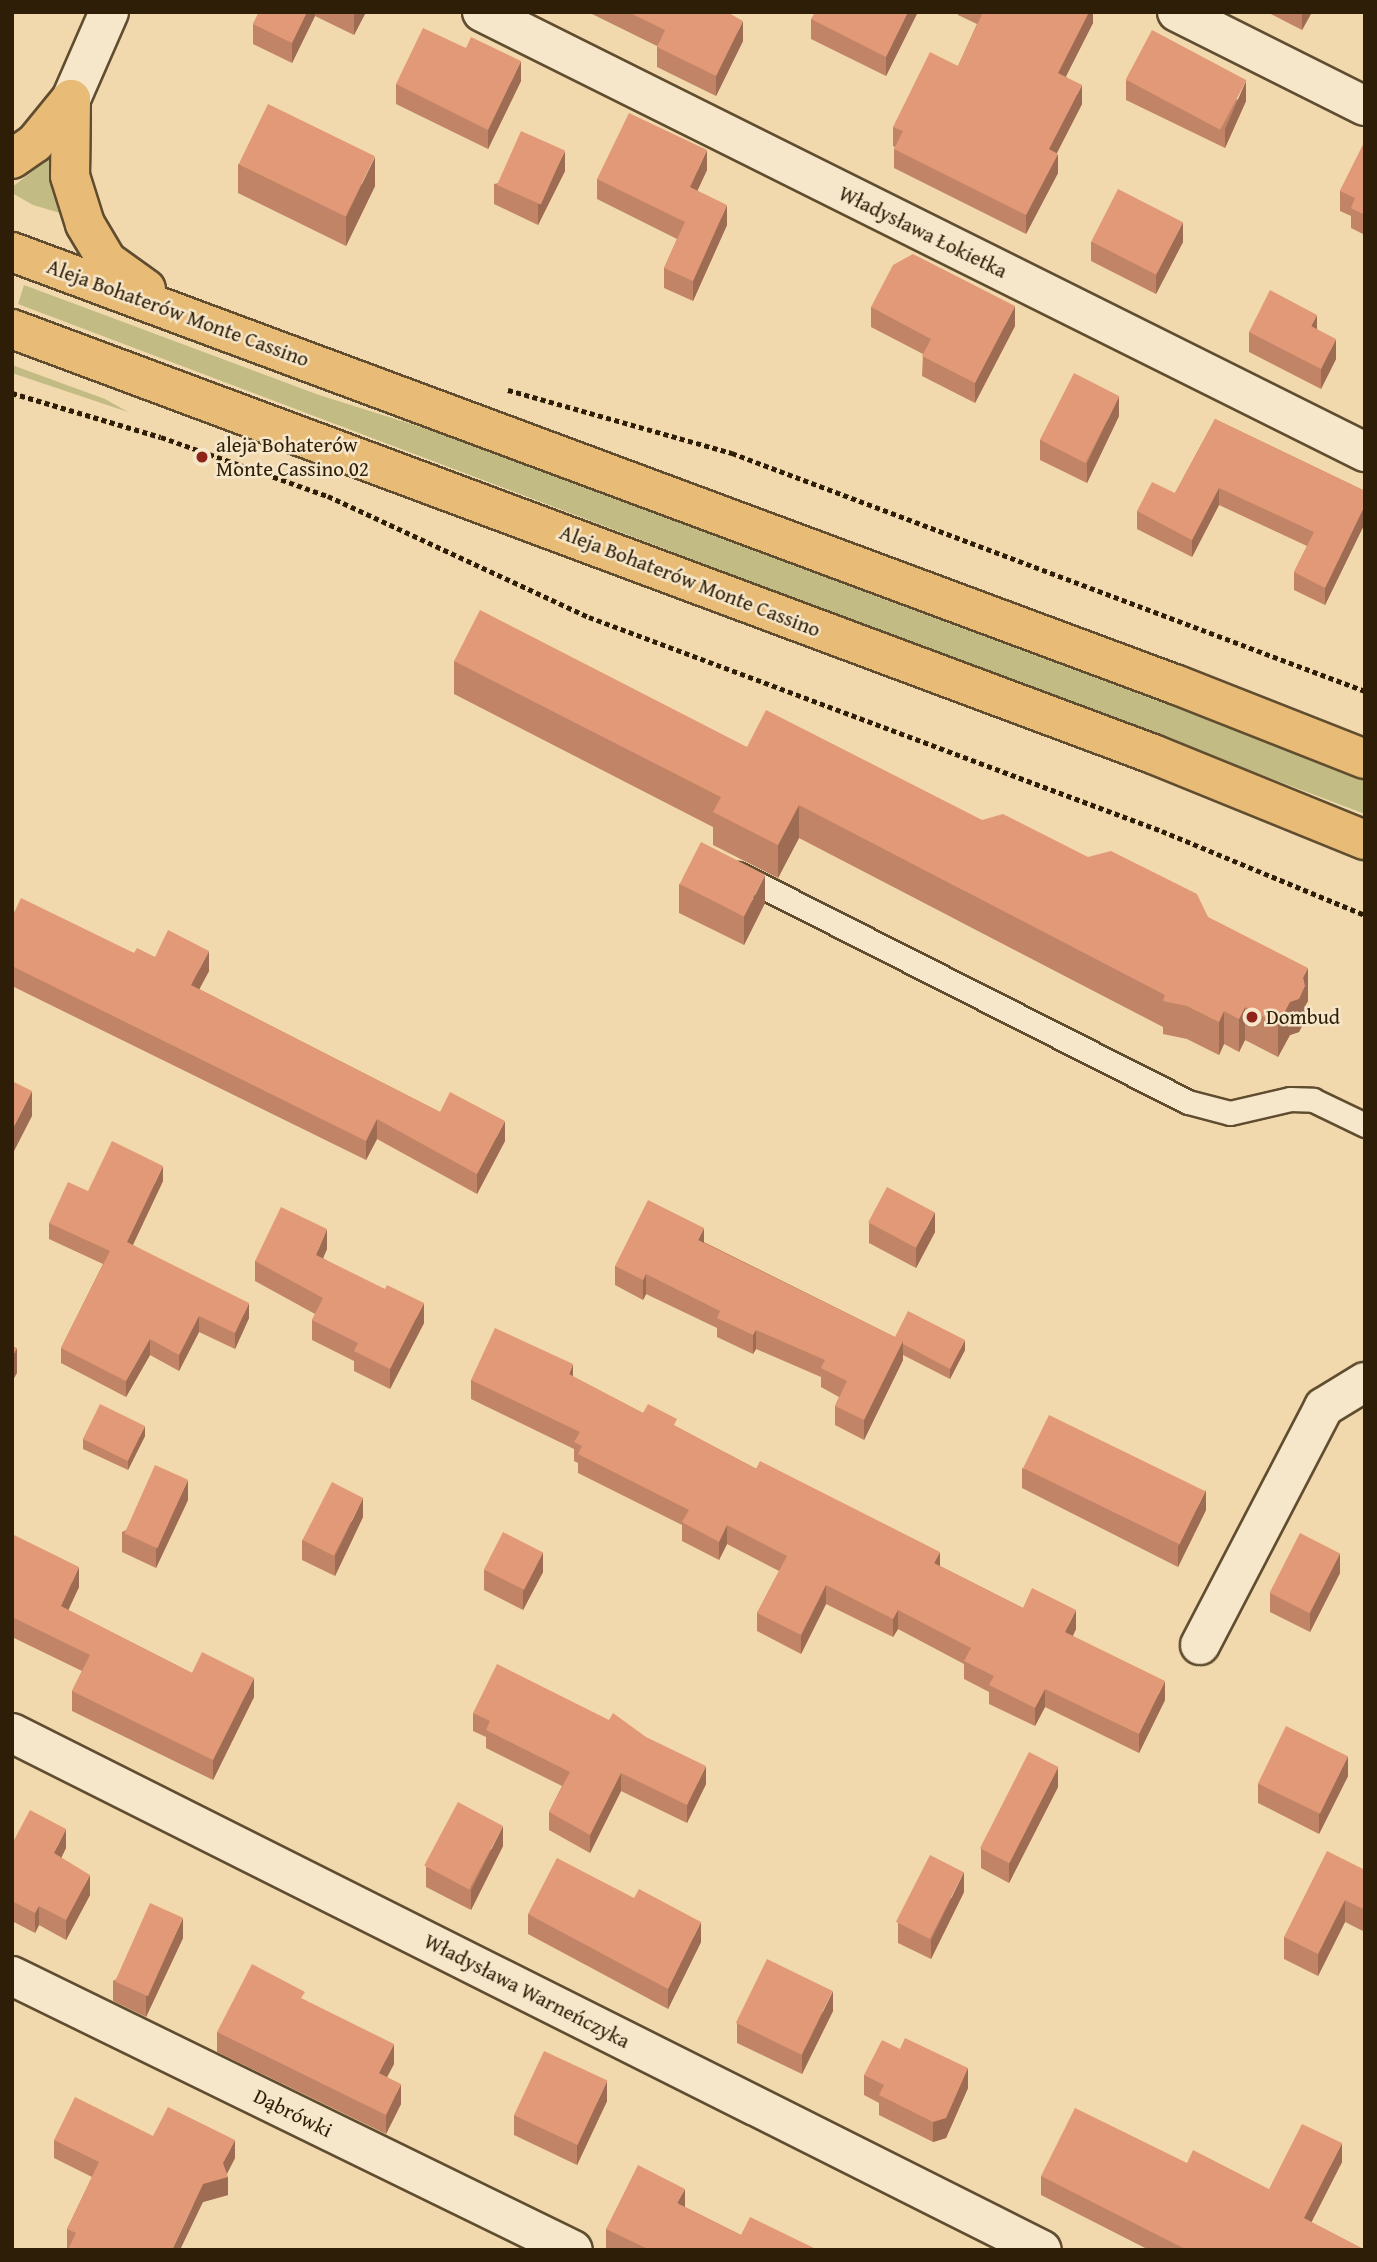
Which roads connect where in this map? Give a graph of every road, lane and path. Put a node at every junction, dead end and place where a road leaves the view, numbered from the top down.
1 (109, 12) edge
2 (482, 12) edge
3 (1177, 12) edge
4 (71, 99) junction
5 (1365, 106) edge
6 (12, 159) edge
7 (12, 253) edge
8 (178, 312) junction
9 (12, 329) edge
10 (505, 389) dead end
11 (12, 393) edge
12 (1365, 452) edge
13 (1365, 691) edge
14 (1365, 759) edge
15 (1365, 840) edge
16 (711, 860) edge
17 (1365, 915) edge
18 (1365, 1125) edge
19 (1365, 1382) edge
20 (1200, 1645) dead end
21 (12, 1733) edge
22 (12, 1976) edge
23 (573, 2250) edge
24 (1042, 2250) edge

1 - 4 street
2 - 12 street, Władysława Łokietka
3 - 5 street
4 - 6 main road
4 - 8 main road
7 - 8 main road, Aleja Bohaterów Monte Cassino
8 - 14 main road, Aleja Bohaterów Monte Cassino
9 - 15 main road, Aleja Bohaterów Monte Cassino
10 - 13 path
11 - 17 path
16 - 18 lane
19 - 20 street
21 - 24 street, Władysława Warneńczyka
22 - 23 street, Dąbrówki

